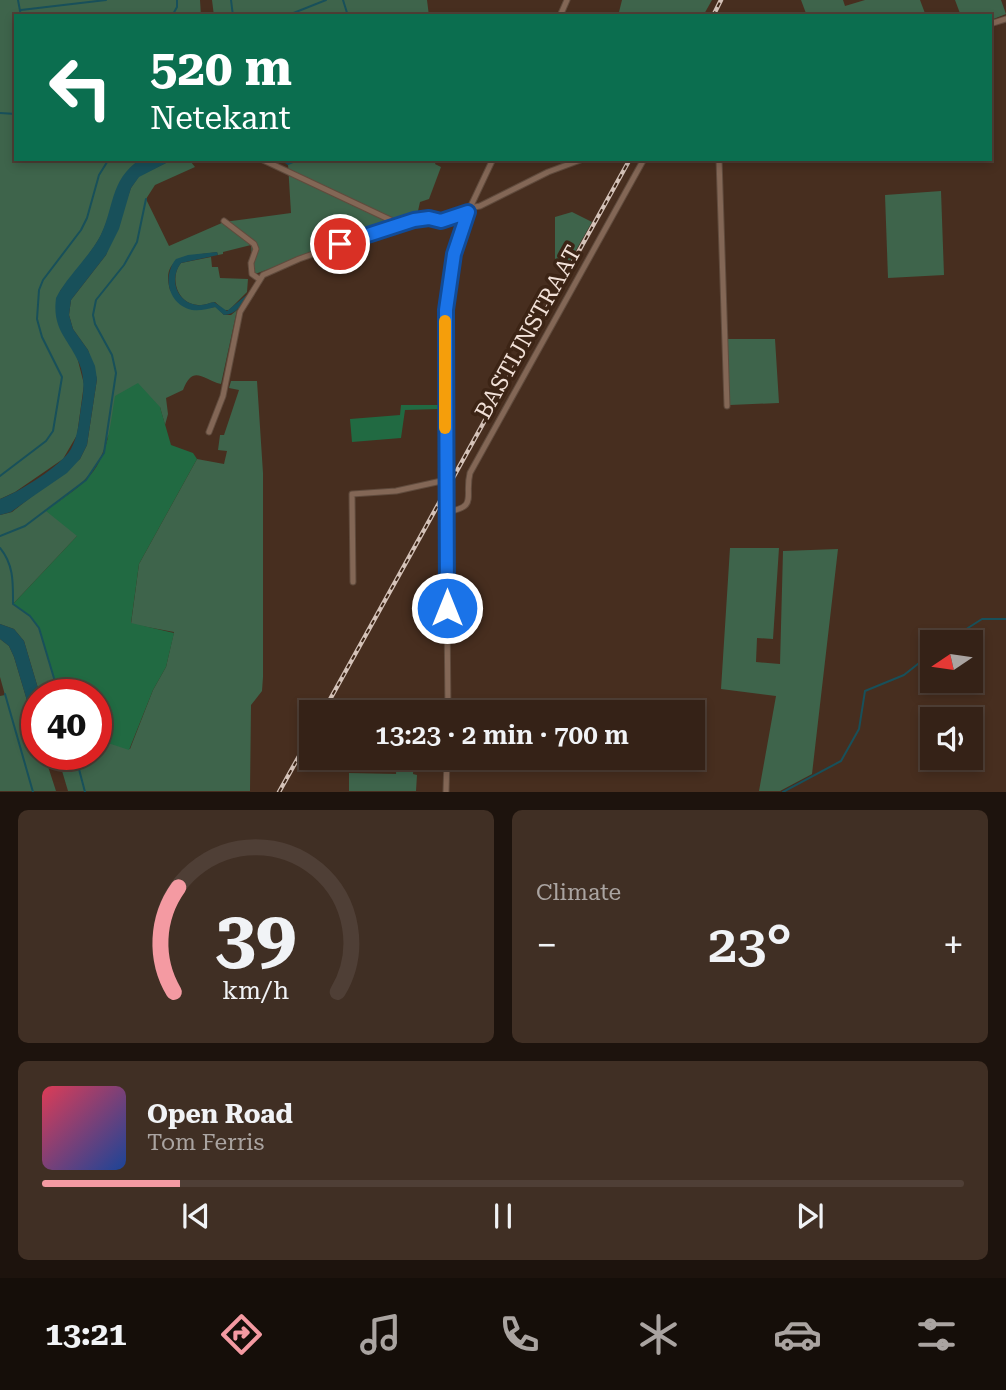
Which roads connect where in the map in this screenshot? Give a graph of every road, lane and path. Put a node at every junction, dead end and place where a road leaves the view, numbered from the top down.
1 (265, 161) edge
2 (491, 161) edge
3 (578, 161) edge
4 (643, 161) edge
5 (719, 161) edge
6 (469, 210) junction
7 (224, 221) dead end
8 (399, 224) junction
9 (259, 279) junction
10 (727, 405) dead end
11 (209, 432) dead end
12 (446, 480) junction
13 (446, 512) junction
14 (353, 582) dead end
15 (448, 700) edge
16 (447, 770) edge
17 (446, 792) edge

1 - 8 street
2 - 6 street
3 - 6 street
4 - 13 street, BASTIJNSTRAAT
5 - 10 street
6 - 8 street
6 - 12 street
7 - 9 street
8 - 9 street
9 - 11 street
12 - 13 street
12 - 14 street
13 - 15 street
16 - 17 street

